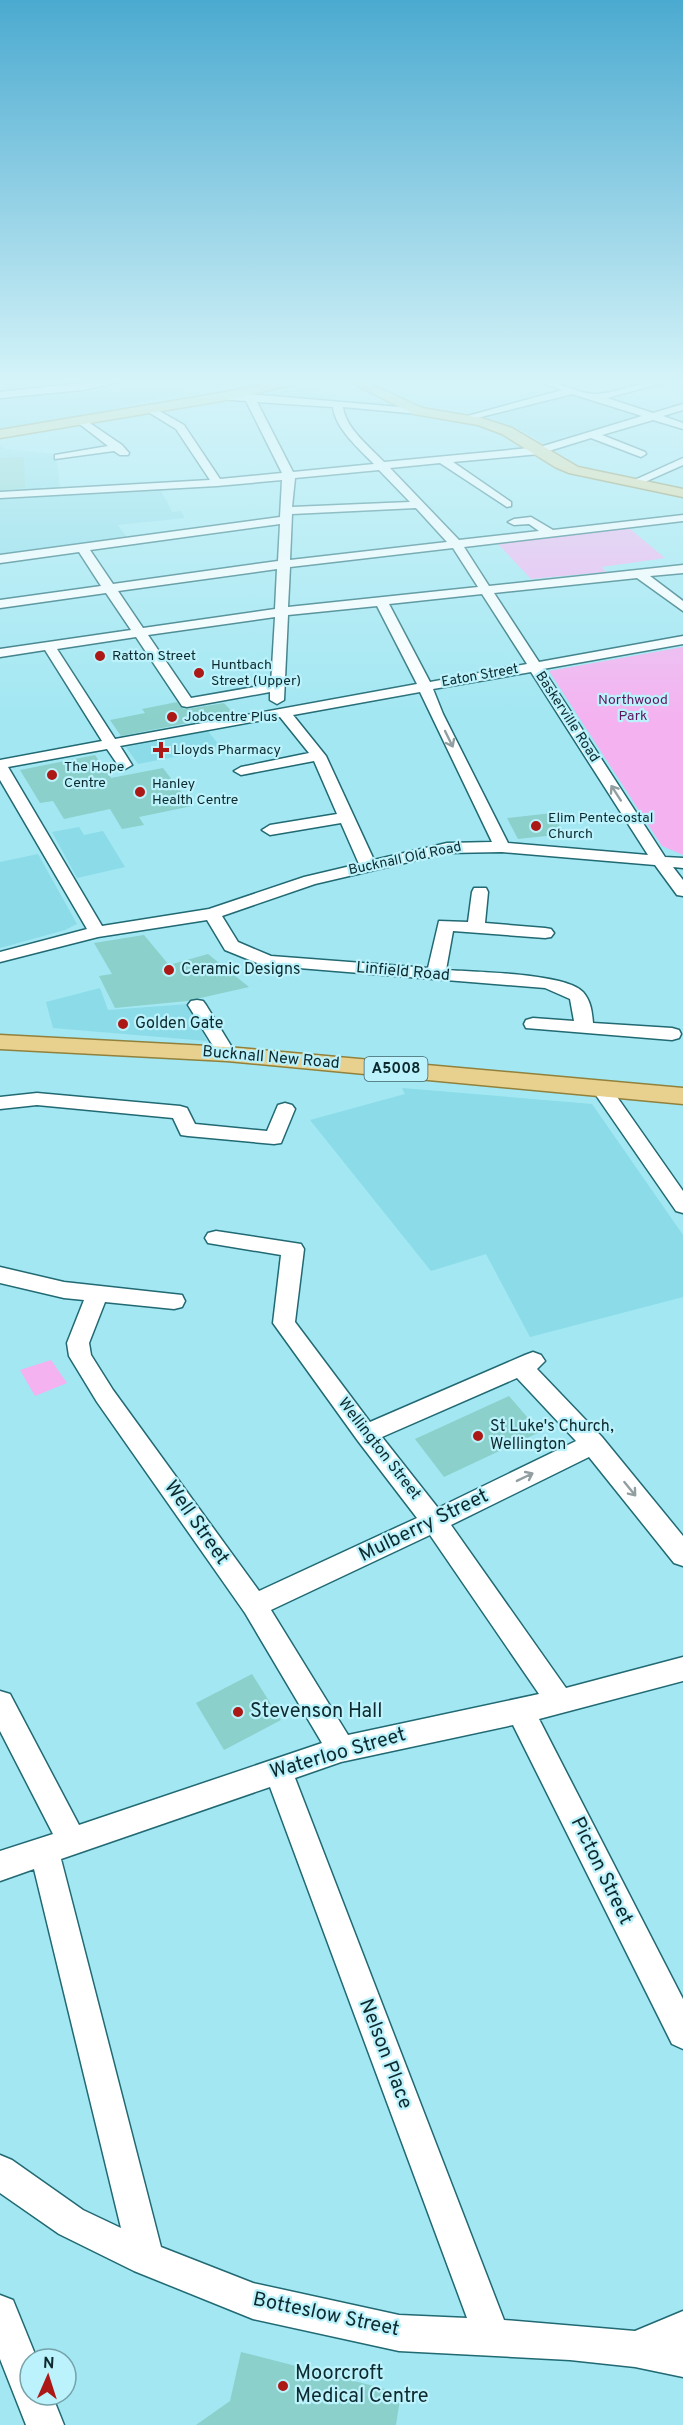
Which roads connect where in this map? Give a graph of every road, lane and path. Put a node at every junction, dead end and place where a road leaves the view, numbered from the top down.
1 (15, 494) edge
2 (288, 494) edge
3 (407, 494) edge
4 (493, 494) edge
5 (0, 495) edge
6 (507, 504) dead end
7 (418, 505) junction
8 (286, 516) junction
9 (683, 518) edge
10 (514, 522) dead end
11 (550, 533) junction
12 (456, 544) junction
13 (82, 548) junction
14 (0, 559) edge
15 (284, 564) junction
16 (683, 569) edge
17 (644, 574) junction
18 (110, 588) junction
19 (486, 590) junction
20 (381, 601) junction
21 (0, 604) edge
22 (683, 607) edge
23 (281, 612) junction
24 (138, 633) junction
25 (683, 640) edge
26 (49, 646) junction
27 (0, 653) edge
28 (534, 666) junction
29 (425, 686) junction
30 (278, 687) junction
31 (283, 715) junction
32 (112, 742) junction
33 (319, 756) junction
34 (0, 765) edge
35 (125, 765) dead end
36 (241, 771) dead end
37 (347, 817) junction
38 (270, 830) dead end
39 (502, 847) junction
40 (659, 860) junction
41 (683, 863) edge
42 (369, 866) junction
43 (683, 891) edge
44 (480, 892) dead end
45 (213, 915) junction
46 (476, 928) junction
47 (97, 932) junction
48 (545, 933) dead end
49 (0, 957) edge
50 (436, 974) junction
51 (197, 1005) dead end
52 (534, 1024) dead end
53 (584, 1028) junction
54 (0, 1033) edge
55 (672, 1034) dead end
56 (0, 1042) edge
57 (109, 1046) junction
58 (227, 1054) junction
59 (601, 1088) junction
60 (683, 1096) edge
61 (0, 1104) edge
62 (285, 1109) dead end
63 (683, 1206) edge
64 (216, 1238) dead end
65 (0, 1275) edge
66 (98, 1294) junction
67 (174, 1300) dead end
68 (366, 1434) junction
69 (593, 1444) junction
70 (434, 1521) junction
71 (683, 1555) edge
72 (254, 1605) junction
73 (683, 1669) edge
74 (560, 1702) junction
75 (0, 1703) edge
76 (520, 1710) junction
77 (341, 1749) junction
78 (278, 1771) junction
79 (58, 1846) junction
80 (0, 1866) edge
81 (683, 2033) edge
82 (0, 2172) edge
83 (146, 2259) junction
84 (0, 2313) edge
85 (683, 2329) edge
86 (492, 2337) junction
87 (635, 2349) junction
88 (18, 2358) edge
89 (683, 2359) edge
90 (38, 2407) edge
91 (45, 2425) edge

1 - 5 street
2 - 8 street
3 - 7 street, Baskerville Road
4 - 6 street
7 - 8 street
7 - 12 street, Baskerville Road
8 - 13 street
8 - 15 street
9 - 11 street
10 - 11 street
11 - 12 street
12 - 15 street
12 - 19 street, Baskerville Road
13 - 14 street
13 - 18 street
15 - 18 street
15 - 23 street
16 - 17 street
17 - 19 street
17 - 22 street
18 - 21 street
18 - 24 street
19 - 20 street
19 - 28 street, Baskerville Road
20 - 23 street
20 - 29 street
23 - 24 street
23 - 30 street
24 - 26 street
24 - 30 street
25 - 28 street, Eaton Street
26 - 27 street
26 - 32 street
28 - 29 street, Eaton Street
40 -> 28 street, Baskerville Road
29 - 31 street, Eaton Street
29 -> 39 street
30 - 31 street
31 - 32 street, Eaton Street
31 - 33 street
32 - 34 street, Eaton Street
32 - 35 street
33 - 36 street
33 - 37 street
34 - 47 street
37 - 38 street
37 - 42 street
39 - 40 street, Bucknall Old Road
39 - 42 street, Bucknall Old Road
40 - 41 street, Bucknall Old Road
40 - 43 street, Baskerville Road
42 - 45 street, Bucknall Old Road
44 - 46 street
45 - 47 street, Bucknall Old Road
45 - 50 street, Linfield Road
46 - 48 street
46 - 50 street
47 - 49 street, Bucknall Old Road
50 - 53 street, Linfield Road
51 - 58 street
52 - 53 street
53 - 55 street
54 - 57 main road, Bucknall New Road / A5008
56 - 57 main road, Bucknall New Road / A5008
57 - 58 main road, Bucknall New Road / A5008
58 - 59 main road, Bucknall New Road / A5008
59 - 60 main road, Bucknall New Road / A5008
59 - 63 street
61 - 62 street
64 - 68 street, Wellington Street
65 - 66 street
66 - 67 street
66 - 72 street, Well Street
68 - 69 street
68 - 70 street, Wellington Street
70 -> 69 street, Mulberry Street
69 -> 71 street
70 - 72 street, Mulberry Street
70 - 74 street, Wellington Street
72 - 77 street, Well Street
73 - 74 street, Waterloo Street
74 - 76 street, Waterloo Street
75 - 79 street
76 - 77 street, Waterloo Street
76 - 81 street, Picton Street
77 - 78 street, Waterloo Street
78 - 79 street, Waterloo Street
78 - 86 street, Nelson Place
79 - 80 street, Waterloo Street
79 - 83 street
82 - 83 street, Botteslow Street
83 - 86 street, Botteslow Street
84 - 88 street
85 - 87 street
86 - 87 street, Botteslow Street
87 - 89 street, Botteslow Street
90 - 91 street

